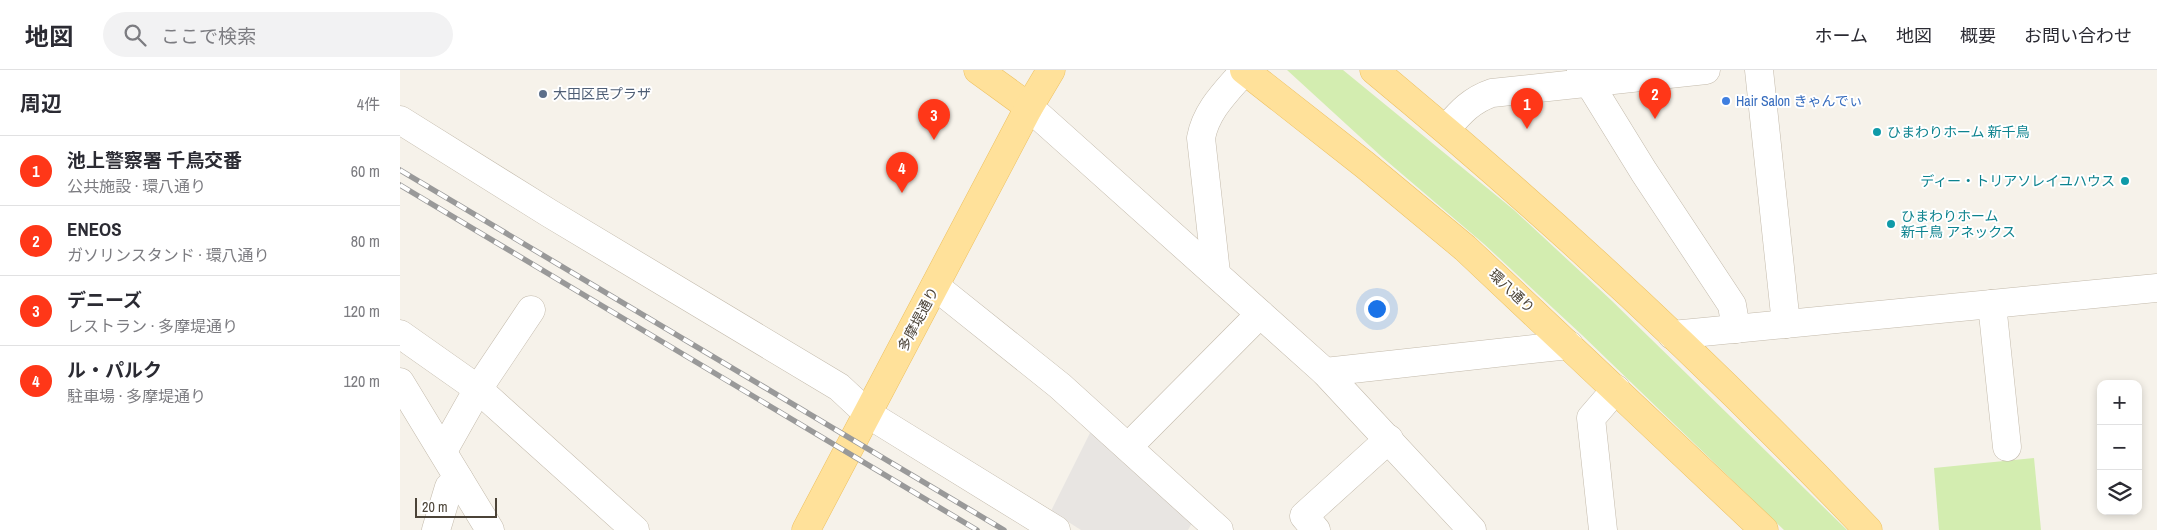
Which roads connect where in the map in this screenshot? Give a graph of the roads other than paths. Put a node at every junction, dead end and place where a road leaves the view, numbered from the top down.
1 (978, 70) edge
2 (1051, 70) edge
3 (1244, 70) edge
4 (1374, 70) edge
5 (1706, 70) edge
6 (1759, 70) edge
7 (1585, 76) edge
8 (1029, 107) junction
9 (400, 120) edge
10 (1446, 130) junction
11 (1216, 273) junction
12 (935, 286) junction
13 (2157, 288) edge
14 (1992, 304) junction
15 (530, 310) dead end
16 (1260, 314) junction
17 (1786, 324) junction
18 (1736, 329) junction
19 (400, 334) edge
20 (1672, 335) junction
21 (1569, 345) junction
22 (1325, 372) junction
23 (400, 382) edge
24 (478, 389) junction
25 (1616, 389) junction
26 (868, 414) junction
27 (1389, 440) junction
28 (1128, 447) junction
29 (2007, 447) dead end
30 (443, 451) junction
31 (459, 479) junction
32 (436, 530) edge
33 (490, 530) edge
34 (634, 530) edge
35 (806, 530) edge
36 (1056, 530) edge
37 (1219, 530) edge
38 (1316, 530) edge
39 (1472, 530) edge
40 (1603, 530) edge
41 (1764, 530) edge
42 (1868, 530) edge

1 - 8 main road
2 - 8 main road, 多摩堤通り
3 - 11 street
3 - 21 main road, 環八通り
4 - 10 main road
5 - 7 street
6 - 17 street
7 - 10 street
7 - 18 street
8 - 11 street
8 - 12 main road, 多摩堤通り
9 - 26 street
10 - 20 main road
11 - 16 street
12 - 26 main road, 多摩堤通り
12 - 28 street
13 - 14 street
14 - 17 street
14 - 29 street
15 - 24 street
16 - 22 street
16 - 28 street
17 - 18 street
18 - 20 street
19 - 24 street
20 - 42 main road
21 - 22 street
21 - 25 main road, 環八通り
22 - 27 street
23 - 30 street
24 - 30 street
24 - 34 street
25 - 40 street
25 - 41 main road, 環八通り
26 - 35 main road, 多摩堤通り
26 - 36 street
27 - 38 street
27 - 39 street
28 - 37 street
30 - 31 street
31 - 32 street
31 - 33 street

